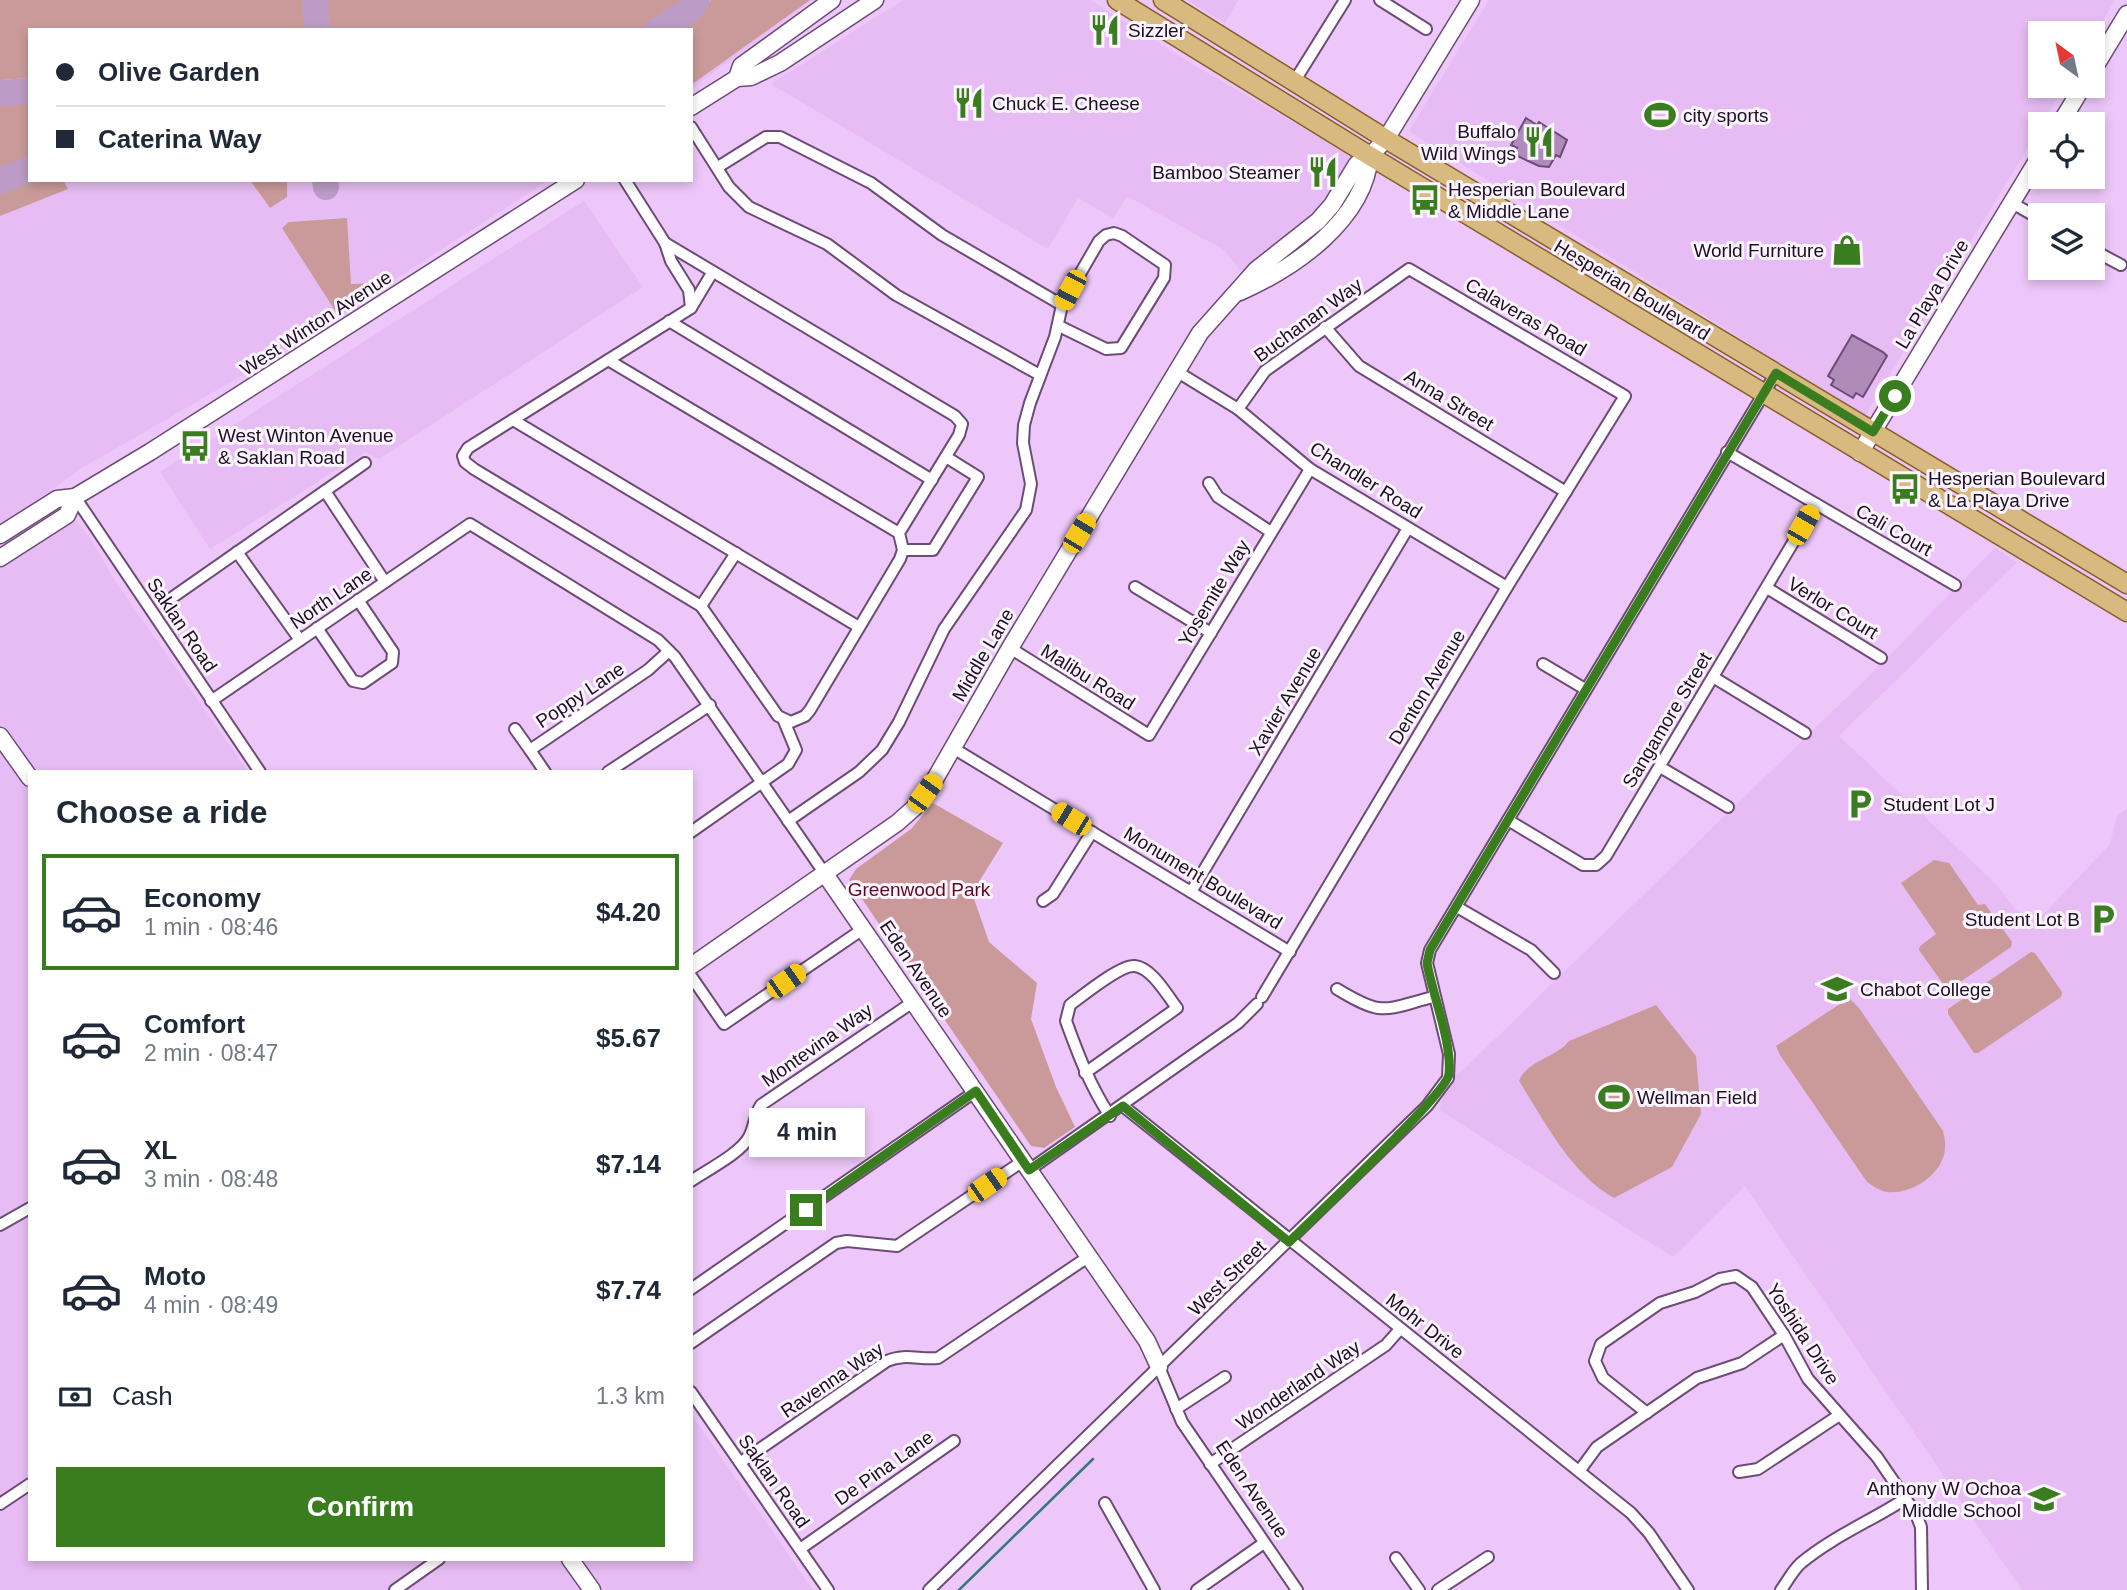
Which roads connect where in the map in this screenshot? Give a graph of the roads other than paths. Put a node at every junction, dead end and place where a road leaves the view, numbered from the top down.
1 (875, 0) edge
2 (1117, 0) edge
3 (1163, 0) edge
4 (1345, 0) edge
5 (1380, 0) edge
6 (1471, 0) edge
7 (827, 3) edge
8 (2127, 14) edge
9 (1426, 29) dead end
10 (2105, 50) edge
11 (780, 63) junction
12 (737, 78) junction
13 (1294, 82) junction
14 (693, 106) edge
15 (693, 130) edge
16 (1386, 139) junction
17 (1370, 156) junction
18 (718, 167) junction
19 (2028, 176) edge
20 (573, 182) edge
21 (626, 182) edge
22 (2012, 203) junction
23 (2028, 212) edge
24 (665, 243) junction
25 (2105, 256) edge
26 (2121, 265) dead end
27 (1409, 269) joint
28 (712, 273) junction
29 (1062, 305) junction
30 (691, 308) junction
31 (669, 321) junction
32 (1059, 326) junction
33 (1325, 327) junction
34 (608, 360) junction
35 (1176, 371) junction
36 (1776, 373) junction
37 (1040, 375) junction
38 (1763, 394) junction
39 (1625, 396) joint
40 (1238, 409) junction
41 (513, 420) junction
42 (1873, 432) junction
43 (1727, 452) junction
44 (1860, 453) junction
45 (946, 457) junction
46 (365, 463) dead end
47 (1310, 469) junction
48 (932, 480) junction
49 (1209, 483) dead end
50 (325, 491) junction
51 (1566, 492) junction
52 (75, 497) junction
53 (1816, 504) junction
54 (470, 524) joint
55 (1408, 528) junction
56 (1270, 532) junction
57 (899, 533) junction
58 (0, 535) edge
59 (903, 550) junction
60 (237, 552) junction
61 (736, 553) junction
62 (0, 558) edge
63 (385, 582) junction
64 (2127, 584) edge
65 (1955, 585) dead end
66 (1135, 587) dead end
67 (1507, 587) junction
68 (1767, 588) junction
69 (173, 597) dead end
70 (358, 600) junction
71 (701, 606) junction
72 (2127, 612) edge
73 (859, 627) junction
74 (317, 628) junction
75 (1211, 633) junction
76 (300, 640) junction
77 (1010, 648) junction
78 (669, 651) junction
79 (1881, 658) dead end
80 (1542, 664) dead end
81 (1713, 677) junction
82 (1585, 689) junction
83 (211, 701) junction
84 (710, 705) junction
85 (784, 721) junction
86 (516, 729) dead end
87 (1805, 733) dead end
88 (0, 736) edge
89 (1149, 736) joint
90 (953, 748) junction
91 (530, 750) junction
92 (1660, 767) junction
93 (259, 770) edge
94 (544, 770) edge
95 (611, 770) edge
96 (28, 775) edge
97 (762, 783) junction
98 (1728, 807) dead end
99 (1508, 820) junction
100 (788, 821) junction
101 (693, 831) edge
102 (1093, 832) junction
103 (825, 874) junction
104 (1191, 892) junction
105 (1043, 901) dead end
106 (1457, 906) junction
107 (863, 929) junction
108 (1290, 951) junction
109 (693, 965) edge
110 (1554, 973) dead end
111 (693, 979) edge
112 (1337, 989) dead end
113 (1433, 998) junction
114 (913, 1002) junction
115 (1085, 1073) junction
116 (976, 1091) junction
117 (1123, 1106) junction
118 (1110, 1116) junction
119 (1026, 1165) junction
120 (693, 1180) edge
121 (28, 1209) edge
122 (0, 1225) edge
123 (1289, 1242) junction
124 (1088, 1257) junction
125 (693, 1288) edge
126 (1400, 1329) junction
127 (1784, 1335) junction
128 (693, 1342) edge
129 (1159, 1367) junction
130 (1225, 1377) dead end
131 (693, 1395) edge
132 (1176, 1409) junction
133 (1647, 1413) junction
134 (1838, 1416) junction
135 (954, 1441) dead end
136 (741, 1462) junction
137 (1210, 1464) junction
138 (1580, 1470) junction
139 (1739, 1472) dead end
140 (28, 1486) edge
141 (1905, 1499) junction
142 (1104, 1503) dead end
143 (0, 1504) edge
144 (1264, 1543) junction
145 (800, 1549) junction
146 (1488, 1557) dead end
147 (1396, 1558) dead end
148 (436, 1561) edge
149 (571, 1561) edge
150 (1786, 1588) edge
151 (395, 1590) edge
152 (592, 1590) edge
153 (828, 1590) edge
154 (929, 1590) edge
155 (1154, 1590) edge
156 (1197, 1590) edge
157 (1297, 1590) edge
158 (1419, 1590) edge
159 (1438, 1590) edge
160 (1688, 1590) edge
161 (1922, 1590) edge

1 - 11 main road
2 - 17 main road, Hesperian Boulevard
3 - 13 main road, Hesperian Boulevard
4 - 13 street
5 - 9 street
6 - 16 main road, Middle Lane
7 - 11 main road
7 - 12 main road
8 - 10 main road
11 - 12 main road
12 - 14 main road
13 - 16 main road, Hesperian Boulevard
15 - 18 street
16 - 17 main road, Middle Lane
16 - 36 main road, Hesperian Boulevard
17 - 35 main road, Middle Lane
17 - 38 main road, Hesperian Boulevard
18 - 29 street
18 - 37 street
19 - 22 main road, La Playa Drive
20 - 52 main road, West Winton Avenue
21 - 24 street
22 - 23 street
22 - 42 main road, La Playa Drive
24 - 28 street
24 - 30 street
25 - 26 street
27 - 33 street, Buchanan Way
27 - 39 street, Calaveras Road
28 - 30 street
28 - 45 street
29 - 32 street
29 - 32 street
30 - 31 street
31 - 34 street
31 - 48 street
32 - 37 street
33 - 40 street, Buchanan Way
33 - 51 street, Anna Street
34 - 41 street
34 - 57 street
35 - 40 street, Chandler Road
35 - 77 main road, Middle Lane
36 - 38 street, West Street
36 - 42 main road, Hesperian Boulevard
37 - 100 street
38 - 43 street, West Street
38 - 44 main road, Hesperian Boulevard
39 - 51 street, Denton Avenue
40 - 47 street, Chandler Road
41 - 61 street
41 - 71 street
42 - 44 main road, La Playa Drive
42 - 64 main road, Hesperian Boulevard
43 - 53 street, Cali Court
43 - 82 street, West Street
44 - 72 main road, Hesperian Boulevard
45 - 48 street
45 - 59 street
46 - 50 street
47 - 55 street, Chandler Road
47 - 56 street, Yosemite Way
48 - 57 street
49 - 56 street
50 - 60 street
50 - 63 street
51 - 67 street, Denton Avenue
52 - 58 main road, West Winton Avenue
52 - 62 main road, West Winton Avenue
52 - 83 street, Saklan Road
53 - 65 street, Cali Court
53 - 68 street, Sangamore Street
54 - 63 street, North Lane
54 - 78 street, Eden Avenue
55 - 67 street, Chandler Road
55 - 104 street, Xavier Avenue
56 - 75 street, Yosemite Way
57 - 59 street
59 - 73 street
60 - 69 street
60 - 76 street
61 - 71 street
61 - 73 street
63 - 70 street, North Lane
66 - 75 street
67 - 108 street, Denton Avenue
68 - 79 street, Verlor Court
68 - 81 street, Sangamore Street
70 - 74 street, North Lane
70 - 74 street
71 - 85 street
73 - 85 street
74 - 76 street, North Lane
75 - 89 street, Yosemite Way
76 - 83 street, North Lane
77 - 89 street, Malibu Road
77 - 90 main road, Middle Lane
78 - 84 street, Eden Avenue
78 - 91 street, Poppy Lane
80 - 82 street
81 - 87 street
81 - 92 street, Sangamore Street
82 - 99 street, West Street
83 - 93 street, Saklan Road
84 - 95 street
84 - 97 street, Eden Avenue
85 - 97 street
86 - 91 street
88 - 96 main road
90 - 102 street, Monument Boulevard
90 - 103 main road, Middle Lane
91 - 94 street, Poppy Lane
92 - 98 street
92 - 99 street, Sangamore Street
97 - 100 street, Eden Avenue
97 - 101 street
99 - 106 street, West Street
100 - 103 street, Eden Avenue
102 - 104 street, Monument Boulevard
102 - 105 street
103 - 107 main road, Eden Avenue
103 - 109 main road, Middle Lane
104 - 108 street, Monument Boulevard
106 - 110 street
106 - 113 street, West Street
107 - 111 street
107 - 114 main road, Eden Avenue
108 - 117 street, Denton Avenue
112 - 113 street
113 - 123 street, West Street
114 - 116 main road, Eden Avenue
114 - 120 street, Montevina Way
115 - 115 street
115 - 118 street
116 - 119 main road, Eden Avenue
116 - 125 street
117 - 118 street, Denton Avenue
117 - 123 street, Mohr Drive
118 - 119 street, Denton Avenue
119 - 124 main road, Eden Avenue
119 - 128 street, Denton Avenue
121 - 122 street
123 - 126 street, Mohr Drive
123 - 129 street, West Street
124 - 129 main road, Eden Avenue
124 - 136 street, Ravenna Way
126 - 137 street, Wonderland Way
126 - 138 street, Mohr Drive
127 - 133 street
127 - 133 street, Yoshida Drive
127 - 134 street, Yoshida Drive
129 - 132 street, Eden Avenue
129 - 154 street, West Street
130 - 132 street
131 - 136 street, Saklan Road
132 - 137 street, Eden Avenue
133 - 138 street
134 - 139 street
134 - 141 street, Yoshida Drive
135 - 145 street, De Pina Lane
136 - 145 street, Saklan Road
137 - 144 street, Eden Avenue
138 - 160 street, Mohr Drive
140 - 143 street
141 - 150 street
141 - 161 street, Yoshida Drive
142 - 155 street
144 - 156 street
144 - 157 street, Eden Avenue
145 - 153 street, Saklan Road
146 - 159 street
147 - 158 street
148 - 151 street
149 - 152 main road

